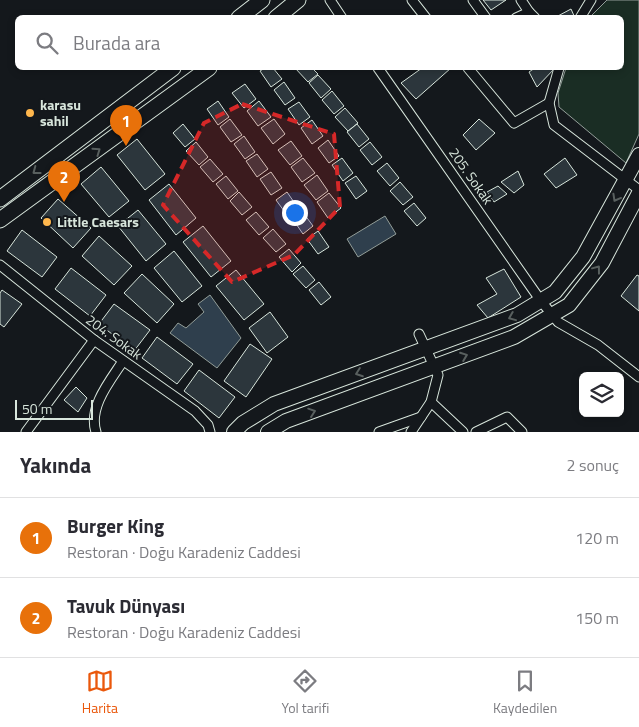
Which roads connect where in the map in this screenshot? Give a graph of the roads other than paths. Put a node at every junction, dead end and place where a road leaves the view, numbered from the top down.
1 (262, 0) edge
2 (298, 0) edge
3 (330, 0) edge
4 (412, 0) edge
5 (473, 0) edge
6 (521, 0) edge
7 (587, 1) edge
8 (243, 15) edge
9 (280, 15) edge
10 (340, 15) edge
11 (424, 15) edge
12 (484, 15) edge
13 (532, 15) edge
14 (581, 15) edge
15 (170, 70) edge
16 (206, 70) edge
17 (379, 70) edge
18 (470, 70) edge
19 (558, 70) edge
20 (549, 103) junction
21 (639, 155) edge
22 (634, 186) edge
23 (0, 199) edge
24 (0, 220) edge
25 (0, 265) edge
26 (541, 301) junction
27 (552, 315) junction
28 (419, 334) dead end
29 (94, 340) junction
30 (426, 349) junction
31 (123, 361) junction
32 (434, 367) junction
33 (639, 377) edge
34 (431, 402) junction
35 (421, 417) junction
36 (26, 432) edge
37 (96, 432) edge
38 (210, 432) edge
39 (234, 432) edge
40 (268, 432) edge
41 (379, 432) edge
42 (411, 432) edge
43 (463, 432) edge
44 (476, 432) edge
45 (522, 432) edge

1 - 8 main road
2 - 9 main road
3 - 10 street
4 - 11 street
5 - 12 street
6 - 13 street
7 - 14 street
15 -> 23 main road
24 -> 16 main road
17 - 26 street, 205. Sokak
18 - 20 street
19 - 20 street
20 - 22 street
21 - 22 main road
22 -> 26 main road
27 -> 22 main road
25 - 29 street, 204. Sokak
26 - 27 street, 205. Sokak
26 -> 30 main road
32 -> 27 main road
27 - 33 street, 205. Sokak
28 - 30 street
29 - 31 street, 204. Sokak
29 - 36 street
30 - 32 street
30 -> 39 main road
31 - 37 street
31 - 38 street, 204. Sokak
32 - 34 street
40 -> 32 main road
34 - 35 street
34 - 43 street
35 - 41 street
35 - 42 street
44 - 45 street

